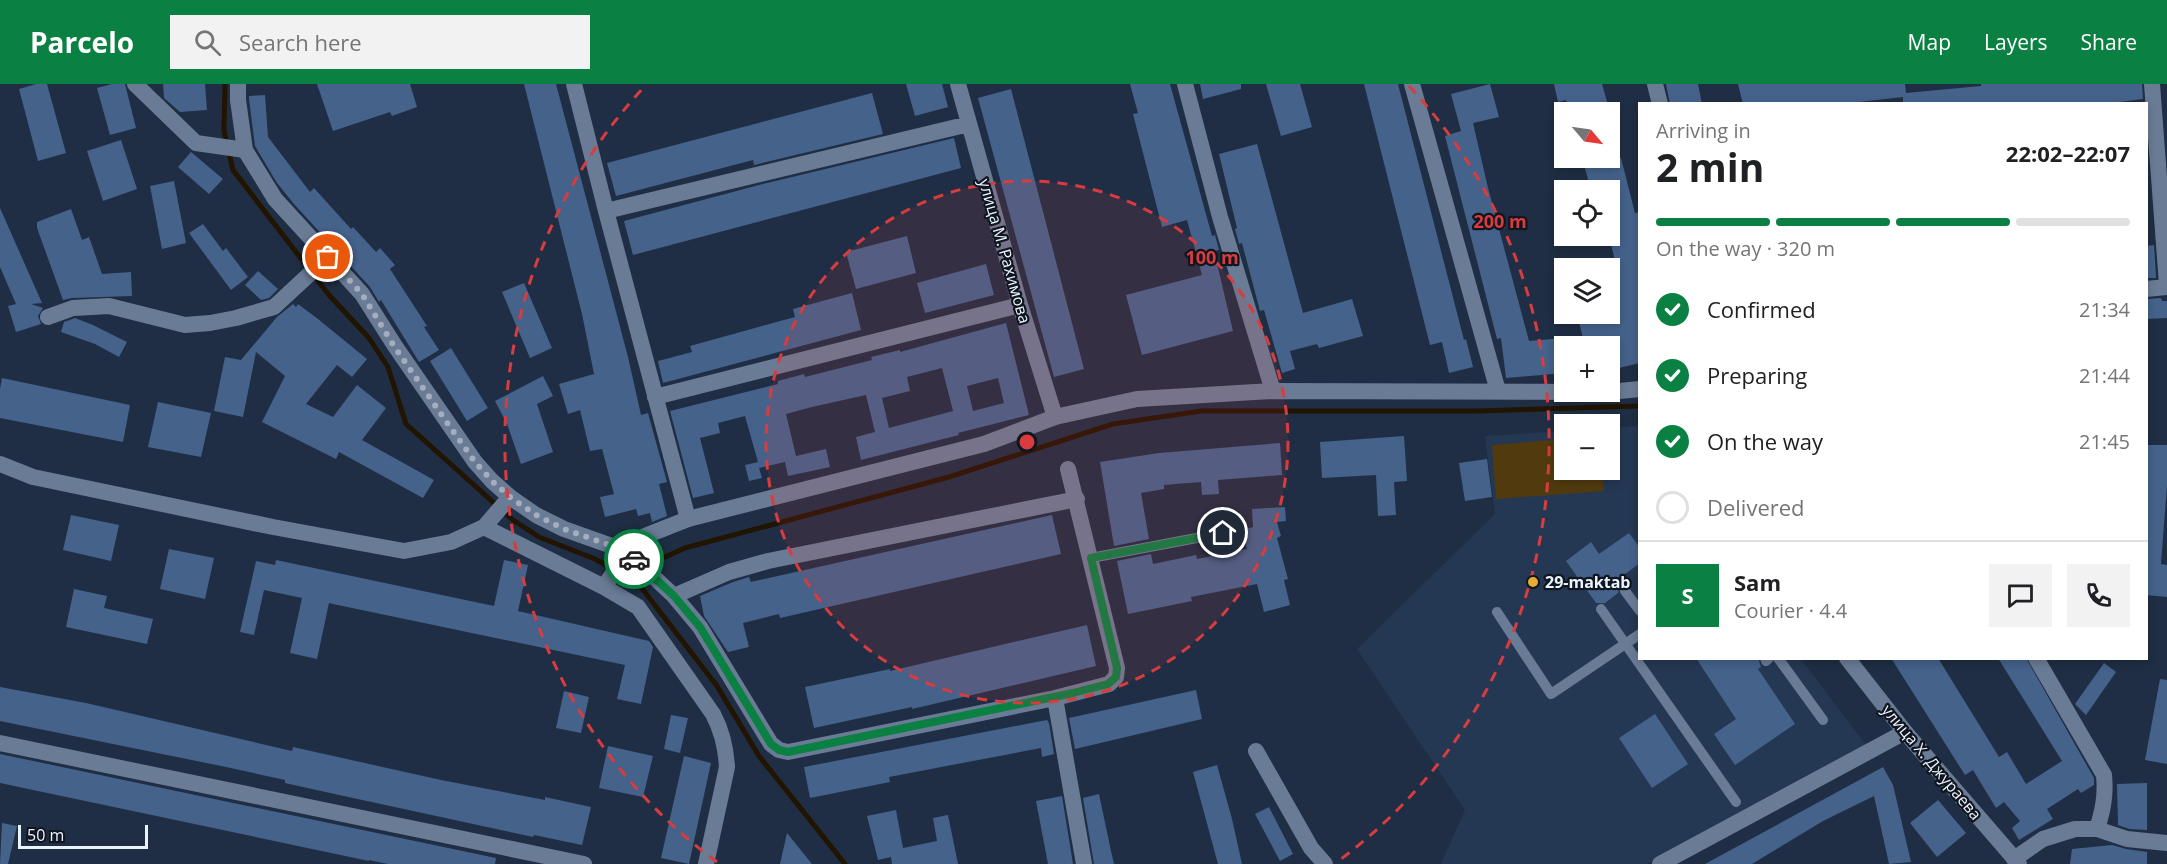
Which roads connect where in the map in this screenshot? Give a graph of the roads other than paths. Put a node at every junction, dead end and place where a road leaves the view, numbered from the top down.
1 (135, 84) edge
2 (238, 84) edge
3 (574, 84) edge
4 (958, 84) edge
5 (1185, 84) edge
6 (1412, 84) edge
7 (1655, 84) edge
8 (2152, 84) edge
9 (1660, 102) edge
10 (2156, 109) edge
11 (969, 124) junction
12 (245, 150) junction
13 (606, 211) junction
14 (317, 267) junction
15 (2167, 285) edge
16 (2148, 289) edge
17 (1020, 305) junction
18 (48, 317) dead end
19 (1638, 389) edge
20 (1273, 391) junction
21 (1498, 391) junction
22 (655, 398) junction
23 (1055, 417) junction
24 (0, 464) edge
25 (1068, 469) dead end
26 (510, 497) junction
27 (1077, 499) junction
28 (687, 519) junction
29 (484, 527) junction
30 (1223, 533) dead end
31 (1091, 558) junction
32 (628, 559) junction
33 (604, 587) junction
34 (1625, 591) dead end
35 (674, 596) junction
36 (1638, 608) edge
37 (1601, 609) dead end
38 (1497, 612) dead end
39 (1638, 635) edge
40 (1626, 644) junction
41 (1779, 660) edge
42 (1849, 660) edge
43 (2037, 660) edge
44 (1055, 698) junction
45 (1823, 720) dead end
46 (1905, 732) junction
47 (0, 743) edge
48 (1256, 751) dead end
49 (1736, 802) dead end
50 (2097, 829) junction
51 (2167, 843) edge
52 (2016, 861) edge
53 (584, 864) edge
54 (706, 864) edge
55 (1084, 864) edge
56 (1325, 864) edge
57 (1660, 864) edge

1 - 12 street
2 - 12 street
3 - 13 street
4 - 11 street, улица М. Рахимова
5 - 20 street
6 - 21 street
7 - 9 street
8 - 10 street
10 - 15 street
11 - 13 street
11 - 17 street, улица М. Рахимова
12 - 14 street
13 - 22 street
14 - 18 street
14 - 26 street
15 - 16 street
17 - 22 street
17 - 23 street, улица М. Рахимова
19 - 21 street
20 - 21 street
20 - 23 street
22 - 28 street
23 - 28 street
24 - 29 street
25 - 27 street
26 - 29 street
26 - 32 street
27 - 31 street
27 - 35 street
28 - 32 street
29 - 33 street
30 - 31 lane
31 - 44 street
32 - 33 street
32 - 35 street
33 - 54 street
34 - 36 lane
35 - 44 street
37 - 40 lane
38 - 40 lane
39 - 40 lane
40 - 49 lane
41 - 45 lane
42 - 46 street, улица Х. Джураева
43 - 50 street
44 - 55 street
46 - 52 street, улица Х. Джураева
46 - 57 street
47 - 53 street
48 - 56 street
50 - 51 street
50 - 52 street

